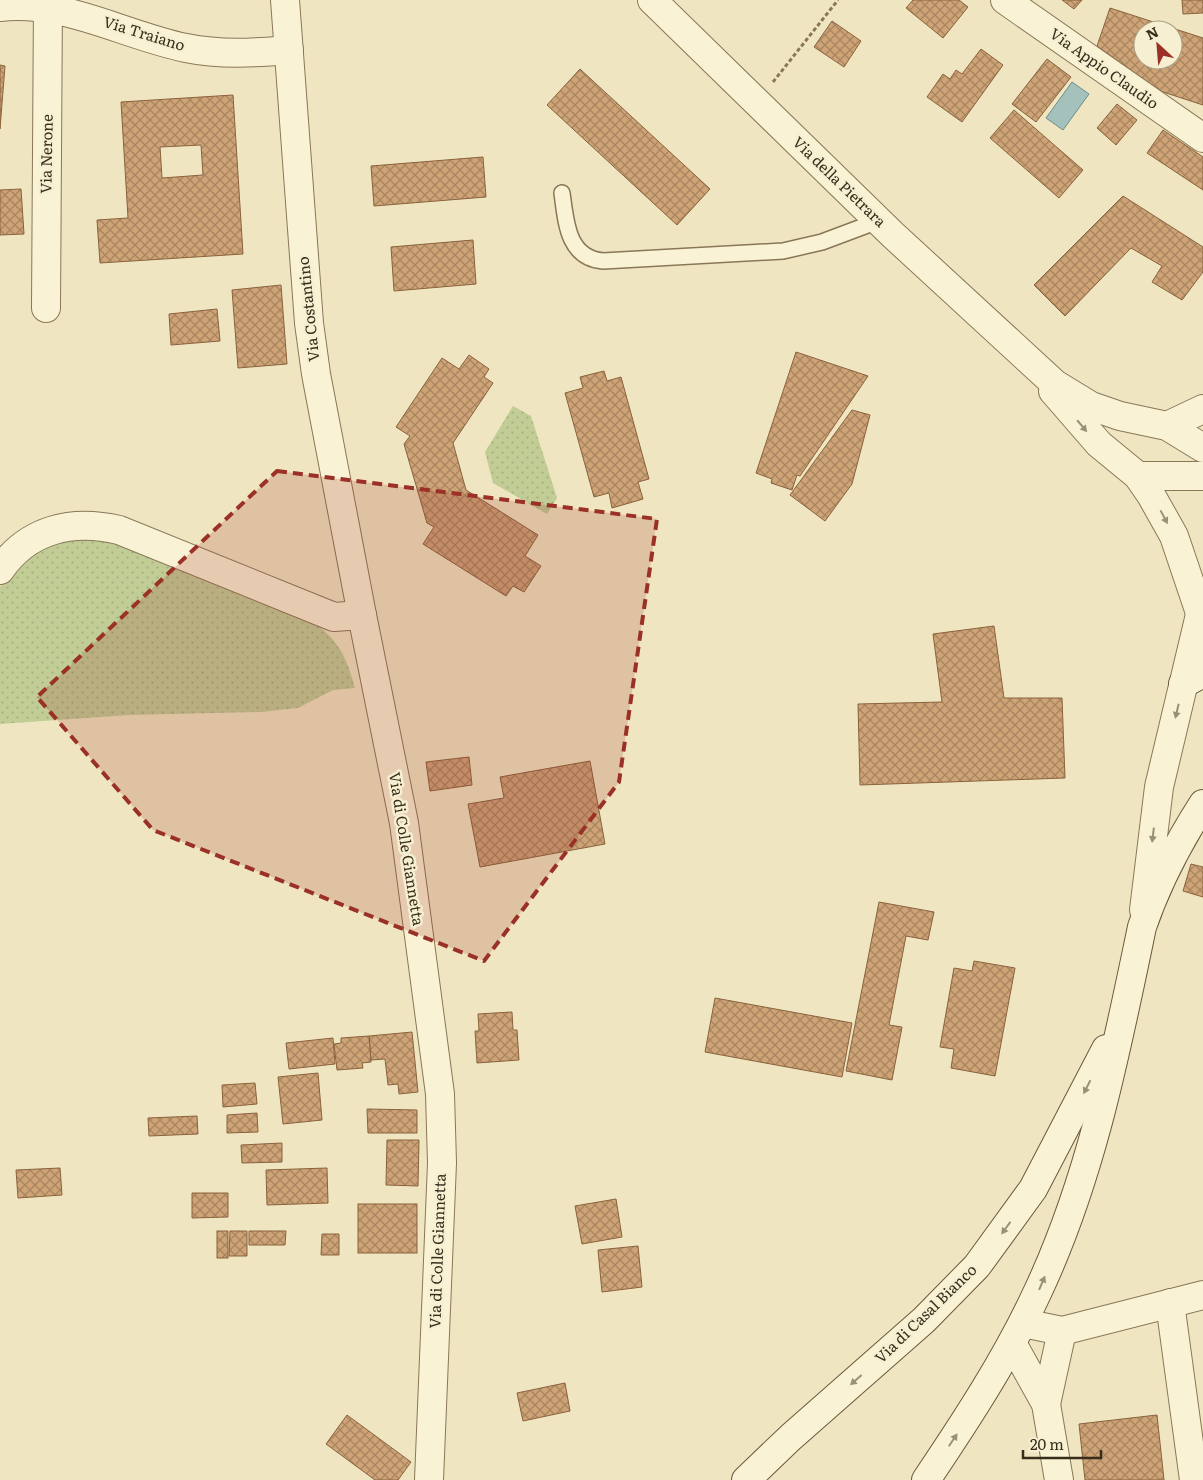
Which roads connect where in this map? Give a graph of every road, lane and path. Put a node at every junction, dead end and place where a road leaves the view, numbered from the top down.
1 (285, 0) edge
2 (652, 0) edge
3 (838, 0) edge
4 (1004, 0) edge
5 (48, 3) edge
6 (0, 7) edge
7 (289, 50) junction
8 (757, 102) junction
9 (1203, 138) edge
10 (562, 193) dead end
11 (878, 221) junction
12 (46, 308) dead end
13 (1029, 361) junction
14 (1203, 409) edge
15 (1167, 426) junction
16 (1203, 448) edge
17 (1138, 476) junction
18 (1203, 476) edge
19 (0, 570) edge
20 (1201, 608) edge
21 (362, 615) junction
22 (1193, 679) edge
23 (1203, 804) edge
24 (1142, 927) junction
25 (1125, 1012) junction
26 (1203, 1295) edge
27 (1170, 1303) junction
28 (1062, 1331) junction
29 (1017, 1333) junction
30 (1046, 1404) junction
31 (429, 1480) edge
32 (746, 1480) edge
33 (926, 1480) edge
34 (1059, 1480) edge
35 (1194, 1480) edge

1 - 7 street, Via Costantino
2 - 8 street, Via della Pietrara
3 - 8 path
4 - 9 street, Via Appio Claudio
5 - 6 street, Via Traiano
5 - 7 street, Via Traiano
5 - 12 street, Via Nerone
7 - 21 street, Via Costantino
8 - 11 street, Via della Pietrara
10 - 11 lane
11 - 13 street, Via della Pietrara
13 - 15 street
13 -> 17 street
14 - 15 street
15 - 16 street
17 - 18 street
17 -> 20 street
19 - 21 street
20 - 22 street
21 - 31 street, Via di Colle Giannetta
22 -> 24 street
23 - 24 street, Via di Casal Bianco
24 - 25 street, Via di Casal Bianco
29 -> 25 street, Via di Casal Bianco
25 -> 32 street, Via di Casal Bianco
26 - 27 street
27 - 28 street
27 - 35 street
28 - 29 street
28 - 30 street
29 - 30 street
33 -> 29 street, Via di Casal Bianco
30 - 34 street

